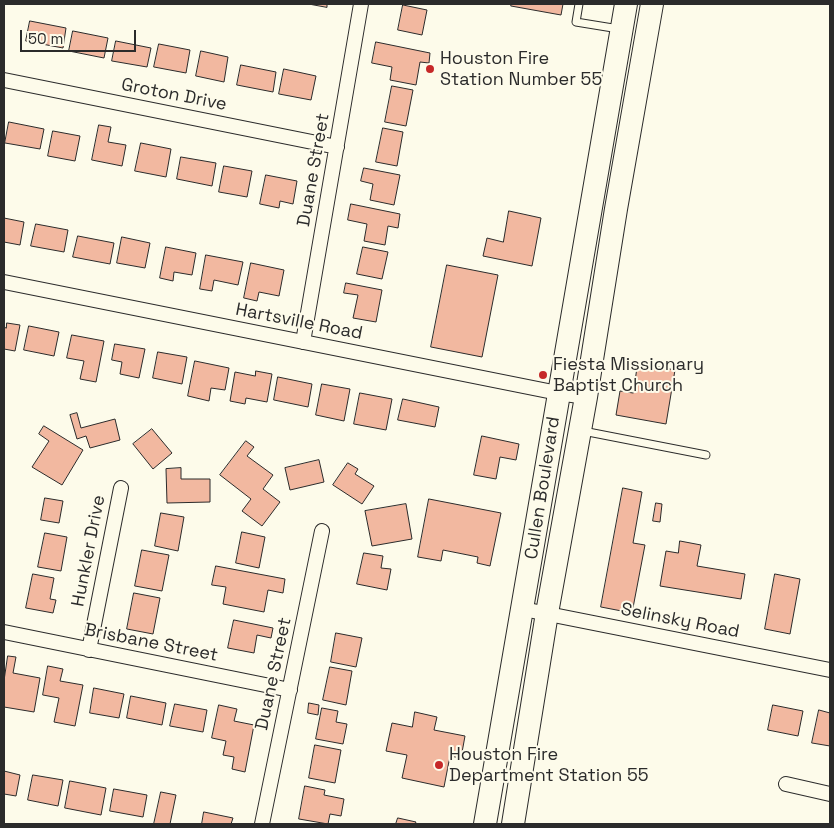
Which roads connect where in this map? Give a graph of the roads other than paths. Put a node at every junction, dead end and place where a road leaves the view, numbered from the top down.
1 (361, 4) edge
2 (580, 4) edge
3 (650, 14) edge
4 (624, 17) edge
5 (4, 80) edge
6 (337, 147) junction
7 (591, 203) junction
8 (616, 209) junction
9 (4, 282) edge
10 (304, 342) junction
11 (558, 393) junction
12 (586, 397) junction
13 (580, 431) junction
14 (706, 455) dead end
15 (121, 488) dead end
16 (322, 531) dead end
17 (523, 608) junction
18 (546, 613) junction
19 (4, 632) edge
20 (89, 650) junction
21 (830, 670) edge
22 (290, 690) junction
23 (495, 770) junction
24 (521, 775) junction
25 (786, 784) dead end
26 (830, 794) edge
27 (262, 824) edge
28 (486, 824) edge
29 (513, 824) edge

1 - 6 street, Duane Street
2 - 4 lane
3 - 4 main road
3 - 8 main road, Cullen Boulevard
4 - 7 main road, Cullen Boulevard
5 - 6 street, Groton Drive
6 - 10 street, Duane Street
7 - 8 main road
7 - 11 main road, Cullen Boulevard
8 - 12 main road, Cullen Boulevard
9 - 10 street, Hartsville Road
10 - 11 street, Hartsville Road
11 - 12 street, Hartsville Road
11 - 17 main road, Cullen Boulevard
12 - 13 main road, Cullen Boulevard
13 - 14 lane
13 - 18 main road, Cullen Boulevard
15 - 20 street, Hunkler Drive
16 - 22 street, Duane Street
17 - 18 street, Selinsky Road
17 - 23 main road, Cullen Boulevard
18 - 21 street, Selinsky Road
18 - 24 main road, Cullen Boulevard
19 - 20 street, Brisbane Street
20 - 22 street, Brisbane Street
22 - 27 street, Duane Street
23 - 24 main road
23 - 28 main road, Cullen Boulevard
24 - 29 main road, Cullen Boulevard
25 - 26 street

